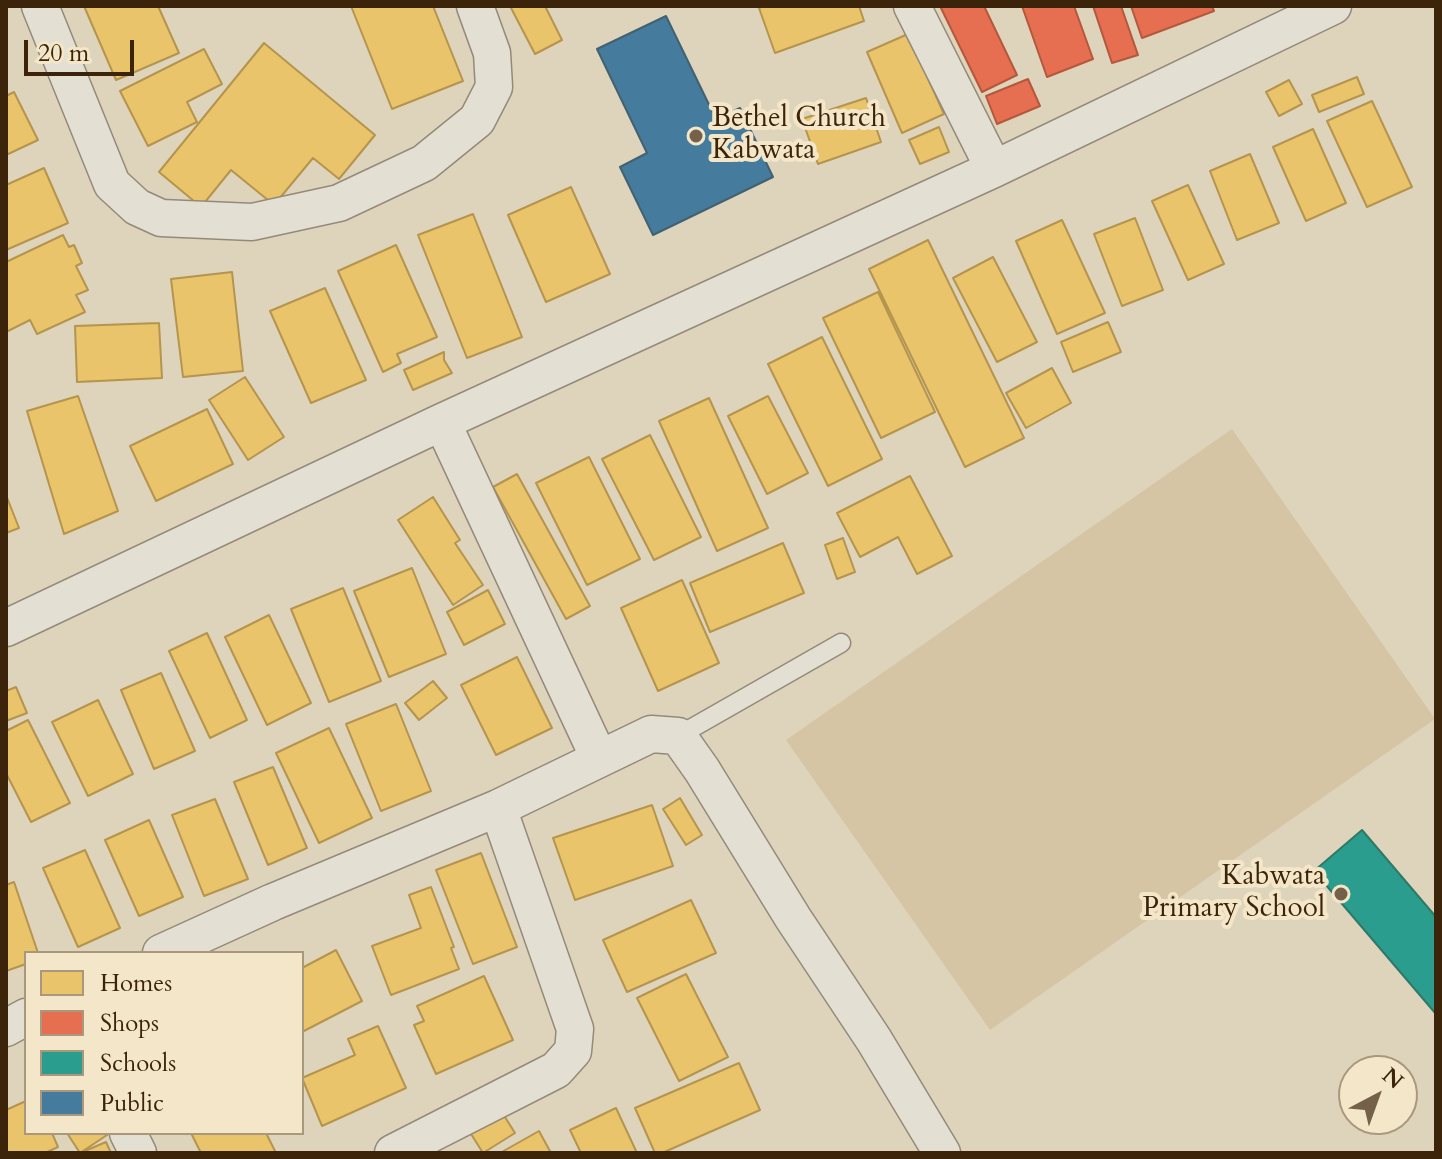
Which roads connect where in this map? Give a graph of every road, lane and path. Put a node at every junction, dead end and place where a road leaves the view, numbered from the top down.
1 (40, 6) edge
2 (475, 6) edge
3 (912, 6) edge
4 (1323, 8) edge
5 (994, 169) junction
6 (442, 422) junction
7 (6, 628) edge
8 (841, 643) dead end
9 (678, 736) junction
10 (599, 758) junction
11 (498, 808) junction
12 (165, 951) edge
13 (24, 1018) edge
14 (6, 1028) edge
15 (129, 1135) edge
16 (138, 1153) edge
17 (393, 1153) edge
18 (942, 1153) edge

1 - 2 street
3 - 5 street
4 - 5 street
5 - 6 street
6 - 7 street
6 - 10 street
8 - 9 lane
9 - 10 street
9 - 18 street
10 - 11 street
11 - 12 street
11 - 17 street
13 - 14 street
15 - 16 street

